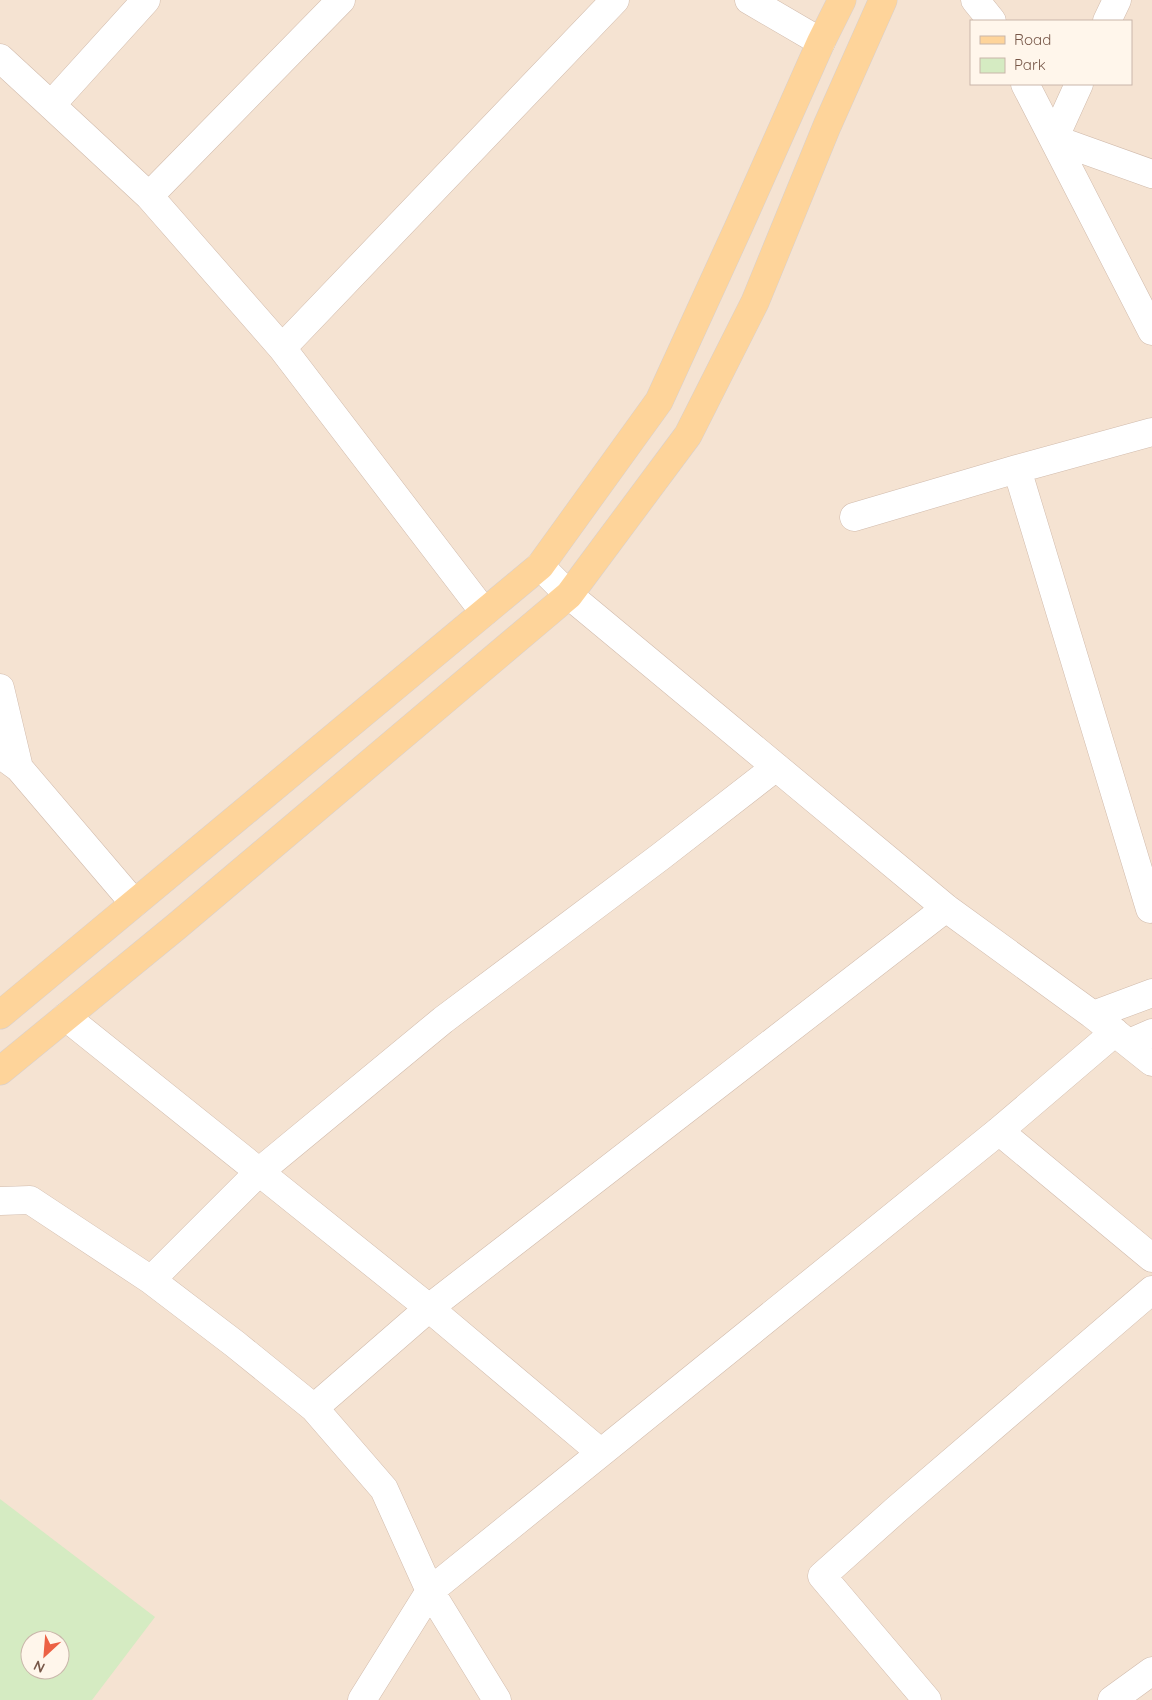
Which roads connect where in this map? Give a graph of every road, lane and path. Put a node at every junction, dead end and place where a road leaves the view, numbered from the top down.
1 (146, 0) edge
2 (341, 0) edge
3 (615, 0) edge
4 (749, 0) edge
5 (842, 0) edge
6 (883, 0) edge
7 (975, 0) edge
8 (1117, 0) edge
9 (991, 20) edge
10 (1107, 20) edge
11 (821, 42) junction
12 (0, 58) edge
13 (1026, 85) edge
14 (1079, 85) edge
15 (51, 105) junction
16 (1054, 139) junction
17 (1152, 174) edge
18 (149, 196) junction
19 (1152, 331) edge
20 (282, 348) junction
21 (1152, 432) edge
22 (1017, 469) junction
23 (854, 517) dead end
24 (540, 566) junction
25 (569, 595) junction
26 (484, 612) junction
27 (0, 688) edge
28 (10, 761) edge
29 (776, 767) junction
30 (134, 903) junction
31 (946, 908) junction
32 (1150, 909) dead end
33 (1152, 993) edge
34 (0, 1015) edge
35 (1093, 1015) junction
36 (66, 1018) junction
37 (1132, 1036) edge
38 (1152, 1062) edge
39 (0, 1071) edge
40 (999, 1131) junction
41 (260, 1172) junction
42 (0, 1202) edge
43 (1152, 1258) edge
44 (151, 1280) junction
45 (1152, 1290) edge
46 (429, 1308) junction
47 (314, 1408) junction
48 (600, 1452) junction
49 (430, 1591) junction
50 (1152, 1671) edge
51 (362, 1700) edge
52 (497, 1700) edge
53 (927, 1700) edge
54 (1112, 1700) edge

1 - 15 street
2 - 18 street
3 - 20 street
4 - 11 street
5 - 11 main road
6 - 25 main road
7 - 9 street
8 - 10 street
11 - 24 main road
12 - 15 street
13 - 16 street
14 - 16 street
15 - 18 street
16 - 17 street
16 - 19 street
18 - 20 street
20 - 26 street
21 - 22 street
22 - 23 street
22 - 32 street
24 - 25 street
24 - 26 main road
25 - 29 street
25 - 36 main road
26 - 30 main road
27 - 28 street
28 - 30 street
29 - 31 street
29 - 41 street
30 - 34 main road
31 - 35 street
31 - 46 street
33 - 35 street
35 - 37 street
36 - 39 main road
36 - 41 street
37 - 38 street
37 - 40 street
40 - 43 street
40 - 48 street
41 - 44 street
41 - 46 street
42 - 44 street
44 - 47 street
45 - 53 street
46 - 47 street
46 - 48 street
47 - 49 street
48 - 49 street
49 - 51 street
49 - 52 street
50 - 54 street

